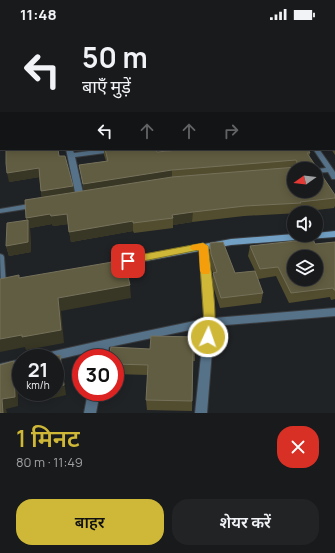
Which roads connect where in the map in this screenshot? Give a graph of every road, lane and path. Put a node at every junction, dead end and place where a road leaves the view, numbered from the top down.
1 (103, 150) edge
2 (317, 150) edge
3 (70, 152) edge
4 (323, 170) edge
5 (330, 170) junction
6 (335, 177) edge
7 (80, 197) edge
8 (44, 203) edge
9 (0, 211) edge
10 (335, 234) edge
11 (203, 246) junction
12 (0, 257) edge
13 (105, 265) edge
14 (3, 285) edge
15 (335, 312) edge
16 (209, 322) junction
17 (104, 344) junction
18 (103, 349) edge
19 (64, 354) edge
20 (12, 366) edge
21 (0, 369) edge
22 (92, 401) edge
23 (90, 413) edge
24 (201, 413) edge

1 - 3 street
2 - 5 street
3 - 7 street
4 - 5 street
5 - 6 street
8 - 9 street
10 - 11 street
11 - 13 street
11 - 16 street
12 - 14 street
15 - 16 street
16 - 17 street
16 - 24 street
17 - 18 street
17 - 19 street
20 - 21 street
22 - 23 street

